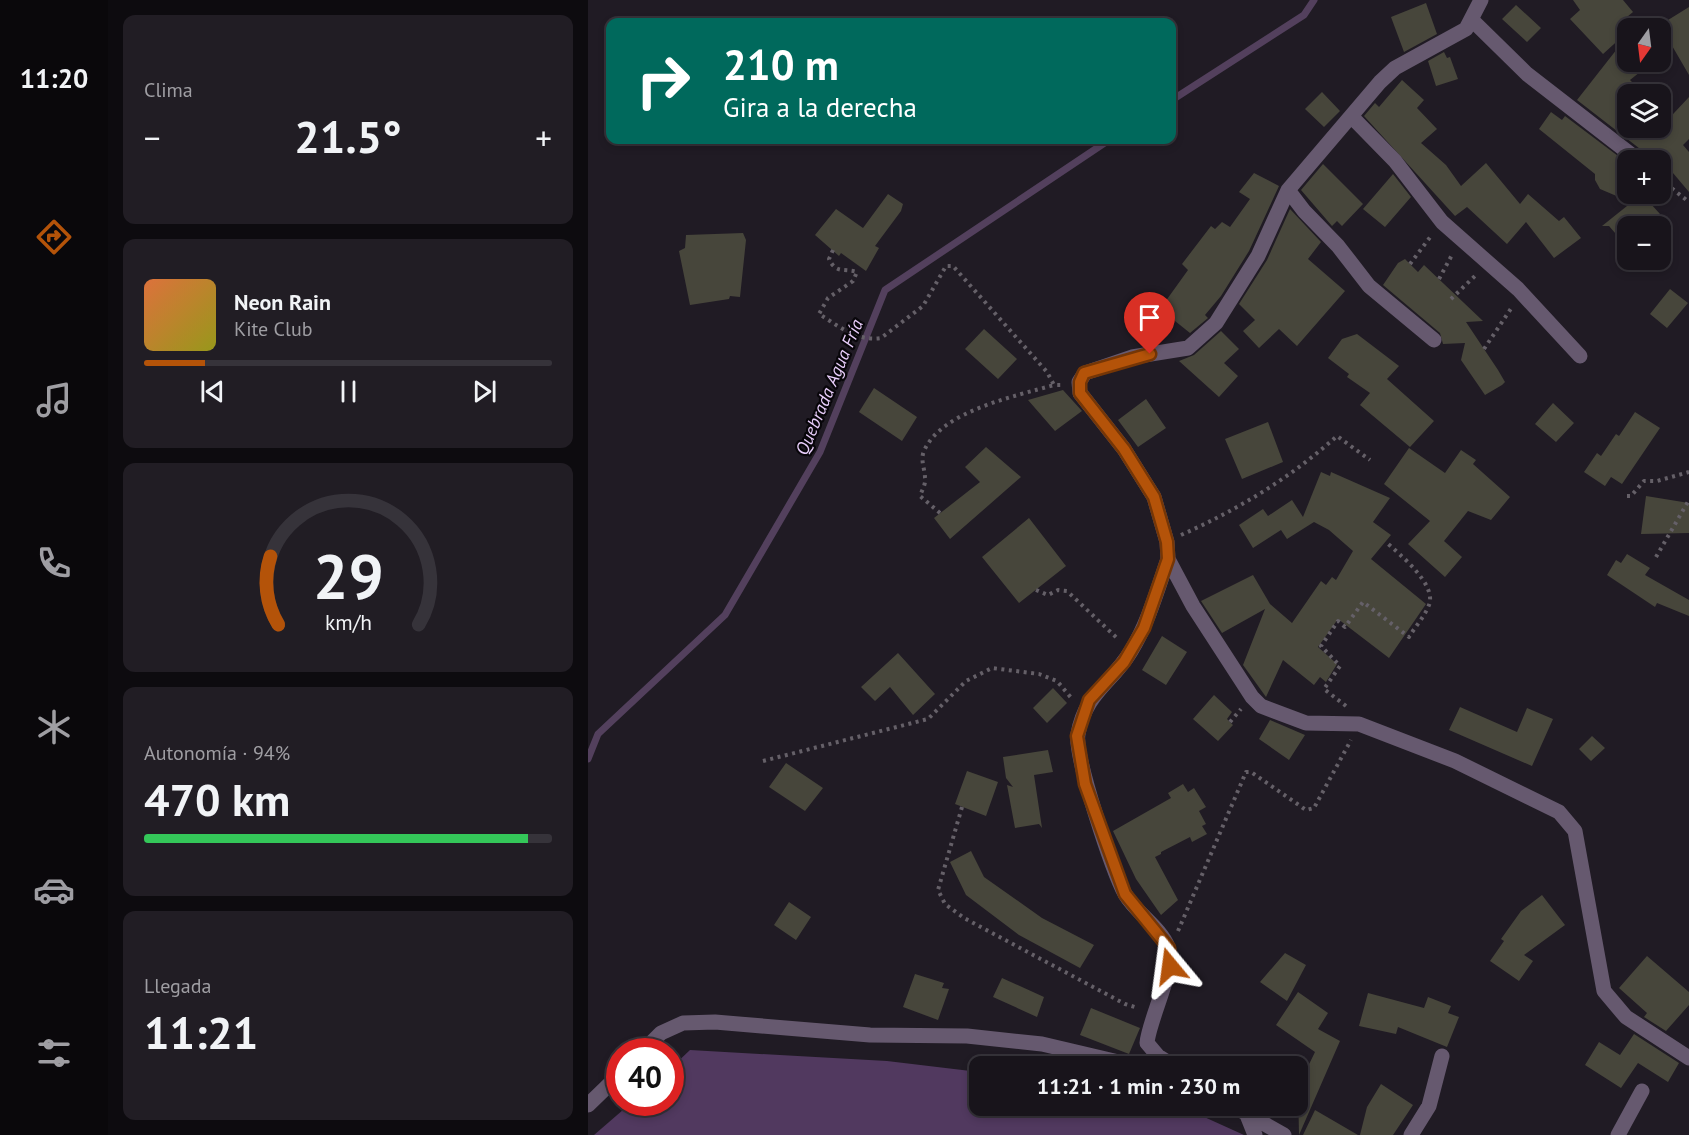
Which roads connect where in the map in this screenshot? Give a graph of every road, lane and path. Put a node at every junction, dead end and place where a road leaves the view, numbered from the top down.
1 (1481, 0) edge
2 (1472, 20) junction
3 (1351, 116) junction
4 (1625, 150) edge
5 (1671, 188) edge
6 (1288, 190) junction
7 (1689, 202) edge
8 (1442, 222) junction
9 (1460, 239) junction
10 (833, 250) dead end
11 (1489, 263) junction
12 (1410, 264) dead end
13 (1439, 279) dead end
14 (1523, 294) junction
15 (1451, 299) dead end
16 (1434, 340) dead end
17 (1484, 349) dead end
18 (1580, 356) dead end
19 (1054, 385) junction
20 (1080, 385) junction
21 (1371, 460) dead end
22 (1689, 472) edge
23 (1627, 496) dead end
24 (1689, 500) edge
25 (940, 513) dead end
26 (1167, 542) junction
27 (1386, 542) dead end
28 (1656, 557) dead end
29 (1168, 559) junction
30 (1036, 590) dead end
31 (1130, 654) junction
32 (1085, 714) junction
33 (1359, 724) junction
34 (763, 761) dead end
35 (962, 807) dead end
36 (1169, 948) junction
37 (1153, 1013) junction
38 (656, 1038) edge
39 (1093, 1056) edge
40 (1158, 1056) edge
41 (1442, 1056) dead end
42 (1689, 1058) edge
43 (606, 1088) edge
44 (1642, 1091) dead end
45 (588, 1106) edge
46 (1247, 1116) edge
47 (1249, 1116) edge
48 (1255, 1135) edge
49 (1284, 1135) edge
50 (1411, 1135) edge
51 (1618, 1135) edge

1 - 2 street
2 - 3 street
2 - 4 street
3 - 6 street
3 - 8 street
5 - 7 path
6 - 16 street
6 - 20 street
8 - 9 street
8 - 12 path
9 - 11 street
9 - 13 path
10 - 19 path
11 - 14 street
11 - 15 path
14 - 17 path
14 - 18 street
19 - 20 path
19 - 25 path
20 - 26 street
21 - 26 path
22 - 23 path
24 - 28 path
26 - 29 street
27 - 33 path
29 - 31 street
29 - 33 street
30 - 31 path
31 - 32 street
32 - 34 path
32 - 36 street
33 - 36 path
33 - 42 street
35 - 37 path
36 - 37 street
37 - 40 street
38 - 39 street
41 - 50 street
43 - 45 street
44 - 51 street
46 - 48 street
47 - 49 street

